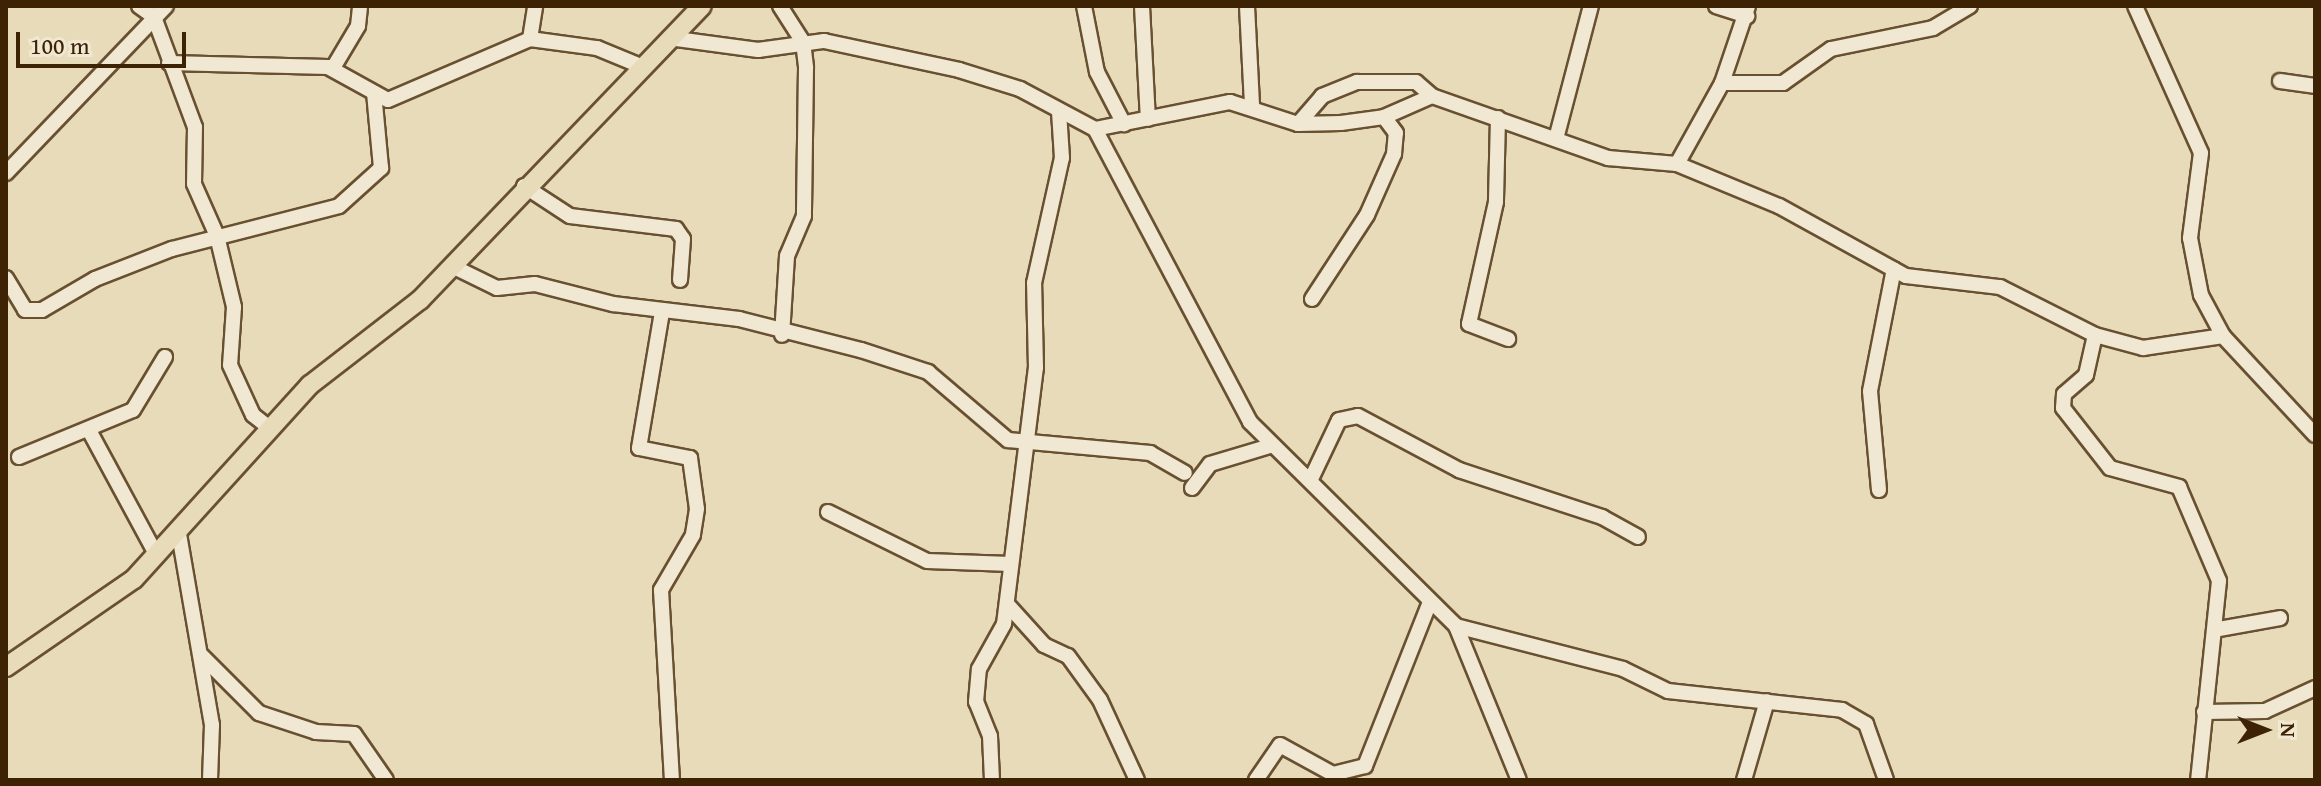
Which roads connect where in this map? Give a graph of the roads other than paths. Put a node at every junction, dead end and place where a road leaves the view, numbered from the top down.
1 (139, 6) edge
2 (166, 6) edge
3 (360, 6) edge
4 (535, 6) edge
5 (702, 6) edge
6 (780, 6) edge
7 (1084, 6) edge
8 (1142, 6) edge
9 (1247, 6) edge
10 (1591, 6) edge
11 (1716, 6) edge
12 (1970, 6) edge
13 (2135, 6) edge
14 (1747, 11) edge
15 (154, 17) junction
16 (669, 38) junction
17 (530, 39) junction
18 (803, 42) junction
19 (169, 63) junction
20 (638, 65) junction
21 (333, 68) junction
22 (2280, 81) dead end
23 (1722, 83) junction
24 (2315, 86) edge
25 (374, 93) junction
26 (1432, 96) junction
27 (1252, 106) junction
28 (1059, 111) junction
29 (1384, 117) junction
30 (1498, 118) junction
31 (1148, 119) junction
32 (1124, 124) junction
33 (1298, 124) junction
34 (1095, 129) junction
35 (1556, 139) junction
36 (1677, 164) junction
37 (7, 170) edge
38 (524, 186) junction
39 (217, 236) junction
40 (452, 266) junction
41 (1894, 269) junction
42 (6, 280) edge
43 (680, 280) dead end
44 (1312, 299) dead end
45 (662, 312) junction
46 (782, 335) junction
47 (2095, 335) junction
48 (2223, 336) junction
49 (1508, 339) dead end
50 (165, 357) dead end
51 (271, 429) junction
52 (90, 432) junction
53 (2315, 435) edge
54 (1022, 444) junction
55 (1270, 446) junction
56 (19, 457) dead end
57 (1185, 473) dead end
58 (1311, 479) junction
59 (1192, 488) dead end
60 (1879, 490) dead end
61 (828, 512) dead end
62 (179, 534) junction
63 (1638, 537) dead end
64 (157, 556) junction
65 (1011, 564) junction
66 (1007, 604) junction
67 (1429, 604) junction
68 (2280, 618) dead end
69 (1456, 626) junction
70 (2219, 629) junction
71 (202, 656) junction
72 (8, 662) edge
73 (2315, 688) edge
74 (1767, 701) junction
75 (2204, 712) junction
76 (210, 780) edge
77 (386, 780) edge
78 (672, 780) edge
79 (992, 780) edge
80 (1137, 780) edge
81 (1256, 780) edge
82 (1519, 780) edge
83 (1744, 780) edge
84 (1886, 780) edge
85 (2198, 780) edge

1 - 15 street
2 - 15 street
3 - 21 street
4 - 17 street
5 - 16 main road
6 - 18 street
7 - 32 street
8 - 31 street
9 - 27 street
10 - 35 street
11 - 14 street
12 - 23 street
13 - 48 street
14 - 23 street
15 - 19 street
15 - 37 street
16 - 18 street
16 - 20 main road
17 - 20 street
17 - 25 street
18 - 28 street
18 - 46 street
19 - 21 street
19 - 39 street
20 - 38 main road
21 - 25 street
22 - 24 street
23 - 36 street
25 - 39 street
26 - 29 street
26 - 30 street
26 - 33 street
27 - 31 street
27 - 33 street
28 - 34 street
28 - 54 street
29 - 33 street
29 - 44 street
30 - 35 street
30 - 49 street
31 - 32 street
32 - 34 street
34 - 55 street
35 - 36 street
36 - 41 street
38 - 40 main road
38 - 43 street
39 - 42 street
39 - 51 street
40 - 45 street
40 - 51 main road
41 - 47 street
41 - 60 street
45 - 46 street
45 - 78 street
46 - 54 street
47 - 48 street
47 - 70 street
48 - 53 street
50 - 52 street
51 - 62 main road
52 - 56 street
52 - 64 street
54 - 57 street
54 - 65 street
55 - 58 street
55 - 59 street
58 - 63 street
58 - 67 street
61 - 65 street
62 - 64 main road
62 - 71 street
64 - 72 main road
65 - 66 street
66 - 79 street
66 - 80 street
67 - 69 street
67 - 81 street
68 - 70 street
69 - 74 street
69 - 82 street
70 - 75 street
71 - 76 street
71 - 77 street
73 - 75 street
74 - 83 street
74 - 84 street
75 - 85 street

